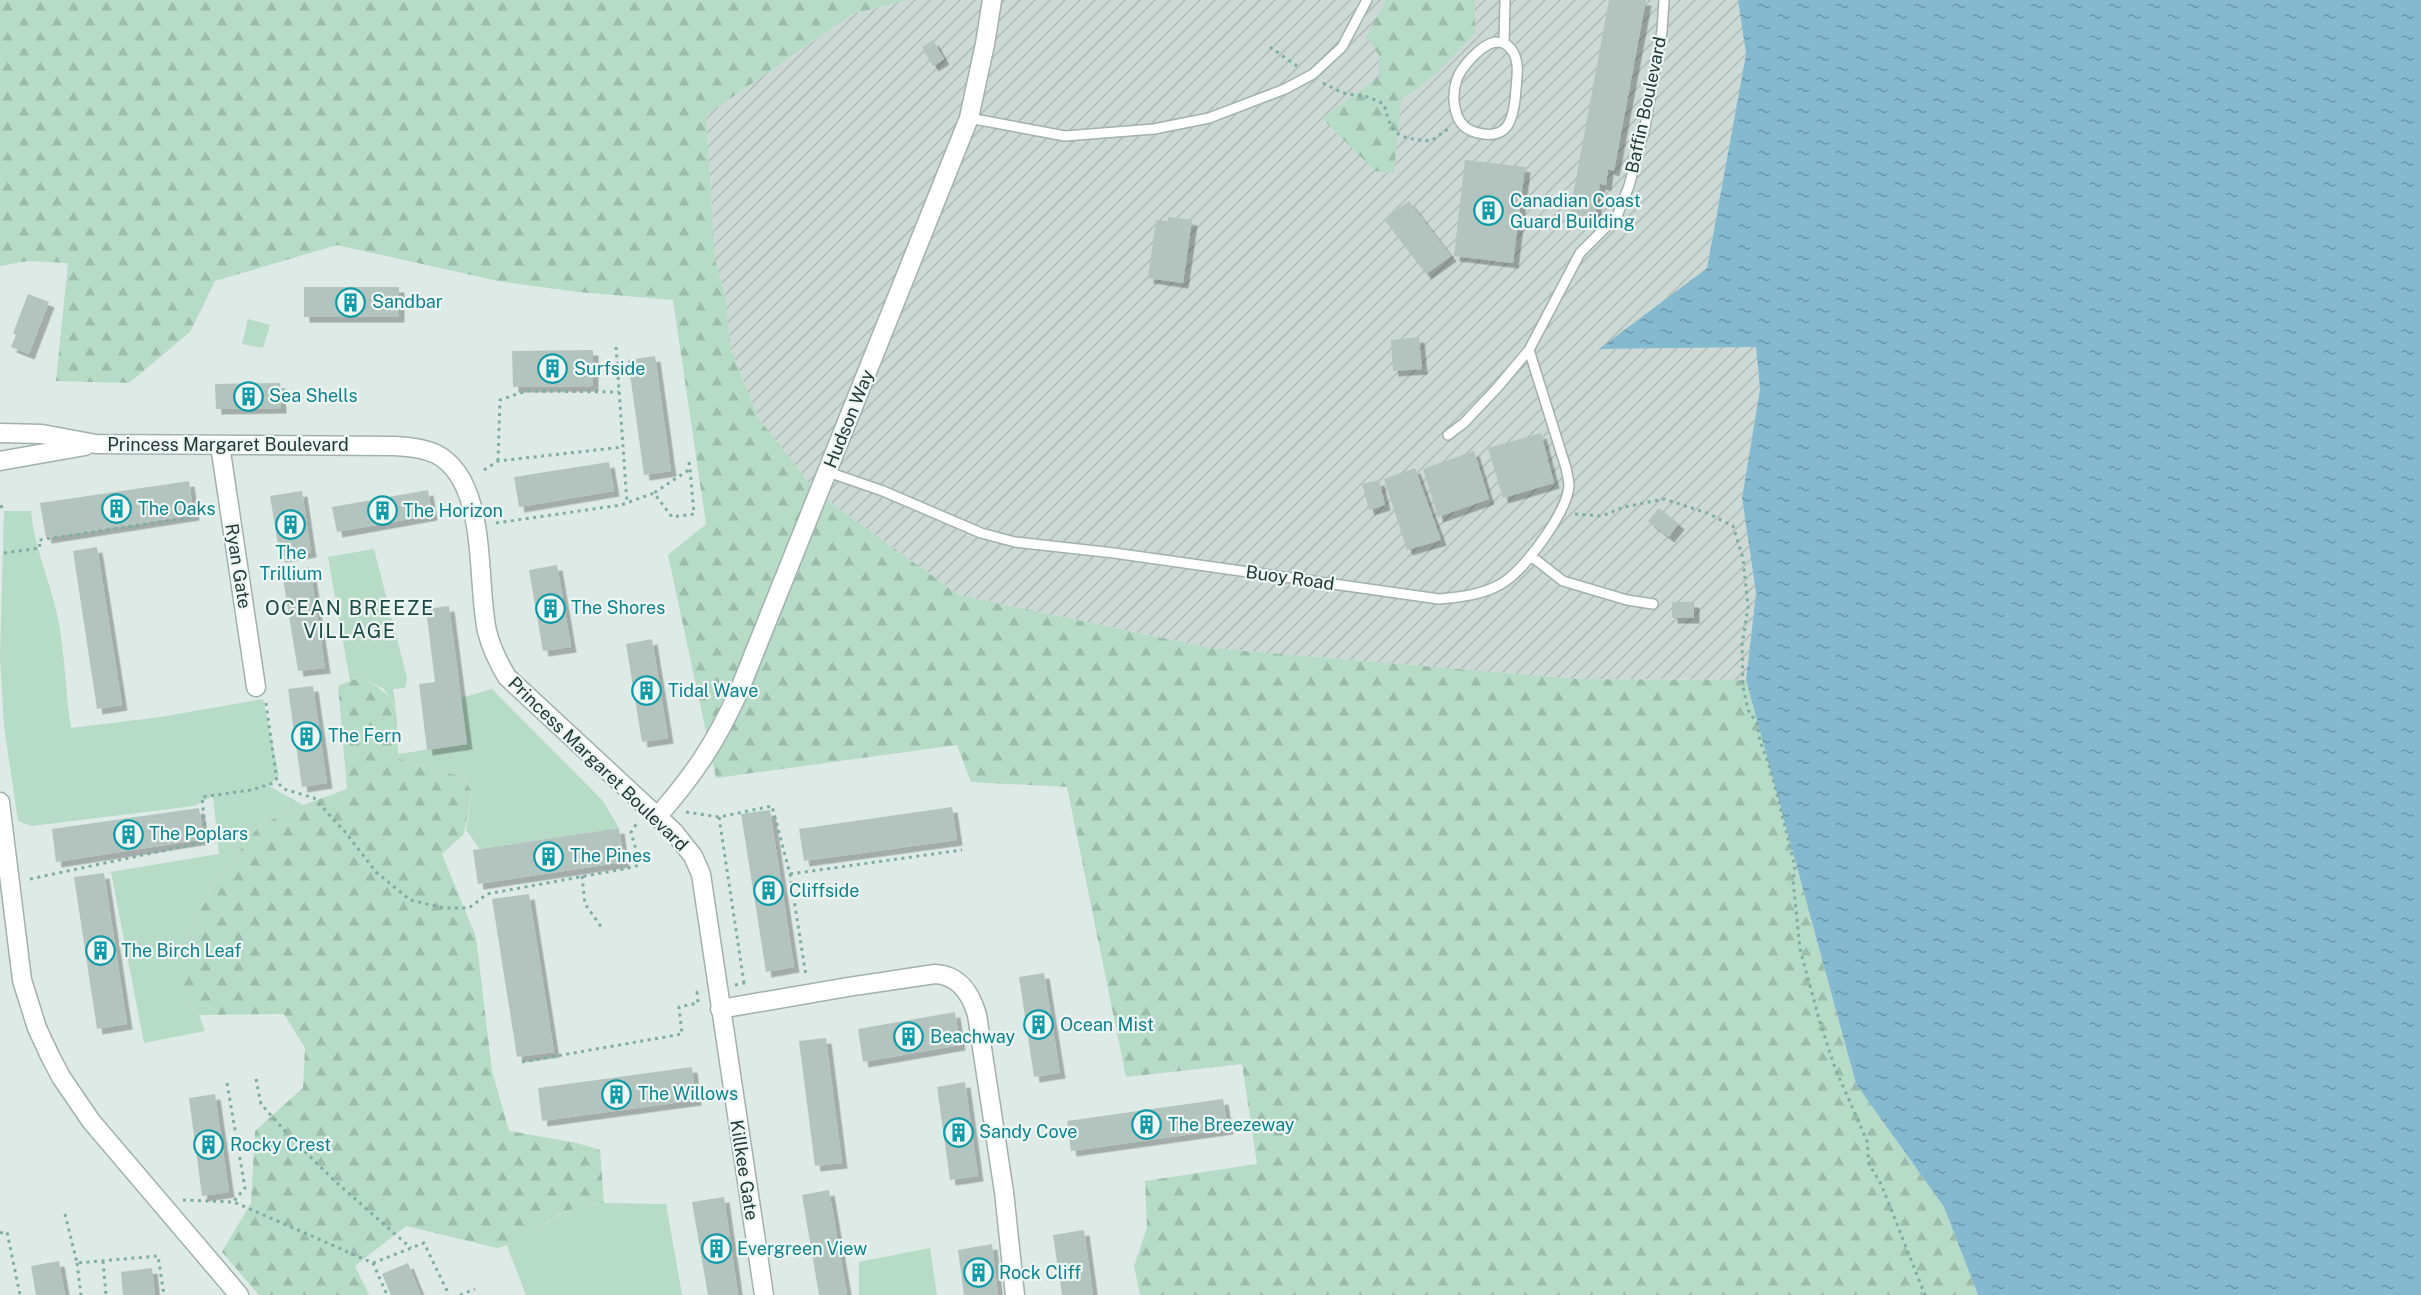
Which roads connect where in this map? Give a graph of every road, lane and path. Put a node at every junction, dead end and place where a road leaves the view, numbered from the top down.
1 (992, 0) edge
2 (1367, 0) edge
3 (1505, 0) edge
4 (1664, 0) edge
5 (1504, 42) junction
6 (1270, 47) dead end
7 (1310, 76) junction
8 (969, 118) junction
9 (1459, 121) junction
10 (616, 347) dead end
11 (1529, 350) junction
12 (619, 392) junction
13 (0, 433) edge
14 (1448, 435) dead end
15 (96, 444) junction
16 (220, 445) junction
17 (623, 447) junction
18 (0, 461) edge
19 (498, 461) junction
20 (689, 462) dead end
21 (690, 469) junction
22 (484, 470) dead end
23 (828, 472) junction
24 (654, 493) junction
25 (627, 502) junction
26 (1560, 513) junction
27 (213, 514) dead end
28 (496, 523) dead end
29 (4, 553) dead end
30 (1531, 556) junction
31 (1653, 604) dead end
32 (261, 694) joint
33 (277, 782) junction
34 (0, 802) edge
35 (686, 812) dead end
36 (652, 813) junction
37 (719, 817) junction
38 (962, 850) dead end
39 (790, 874) junction
40 (582, 876) junction
41 (30, 879) dead end
42 (602, 928) dead end
43 (807, 981) dead end
44 (744, 983) junction
45 (734, 985) dead end
46 (752, 985) dead end
47 (705, 991) dead end
48 (720, 1009) junction
49 (522, 1062) dead end
50 (256, 1079) dead end
51 (226, 1083) dead end
52 (183, 1200) dead end
53 (234, 1202) junction
54 (65, 1214) dead end
55 (0, 1233) edge
56 (411, 1248) junction
57 (103, 1261) junction
58 (77, 1263) junction
59 (373, 1263) junction
60 (475, 1289) dead end
61 (20, 1295) edge
62 (81, 1295) edge
63 (106, 1295) edge
64 (165, 1295) edge
65 (239, 1295) edge
66 (387, 1295) edge
67 (449, 1295) edge
68 (460, 1295) edge
69 (764, 1295) edge
70 (1015, 1295) edge
71 (1925, 1295) edge

1 - 8 street, Hudson Way
2 - 7 lane
3 - 5 lane
4 - 11 lane, Baffin Boulevard
5 - 9 lane
5 - 9 lane
6 - 7 path
7 - 8 lane
7 - 9 path
8 - 23 street, Hudson Way
10 - 12 path
11 - 14 lane, Baffin Boulevard
11 - 26 lane, Buoy Road
12 - 17 path
12 - 19 path
13 - 15 street, Princess Margaret Boulevard
15 - 16 street, Princess Margaret Boulevard
15 - 18 street, Princess Margaret Boulevard
16 - 32 street, Ryan Gate
16 - 36 street, Princess Margaret Boulevard
17 - 19 path
17 - 25 path
19 - 22 path
20 - 21 path
21 - 24 path
21 - 24 path
23 - 30 lane, Buoy Road
23 - 36 street, Hudson Way
24 - 25 path
25 - 28 path
26 - 30 lane, Buoy Road
26 - 71 path
27 - 29 path
30 - 31 lane
32 - 33 path
33 - 40 path
33 - 41 path
34 - 65 street
35 - 37 path
36 - 40 path
36 - 48 street, Princess Margaret Boulevard
37 - 39 path
37 - 44 path
38 - 39 path
39 - 43 path
40 - 42 path
44 - 45 path
44 - 46 path
47 - 49 path
48 - 69 street, Killkee Gate
48 - 70 street
50 - 56 path
51 - 53 path
52 - 53 path
53 - 59 path
54 - 58 path
55 - 61 path
56 - 59 path
56 - 67 path
57 - 58 path
57 - 63 path
57 - 64 path
58 - 62 path
59 - 66 path
60 - 68 path

